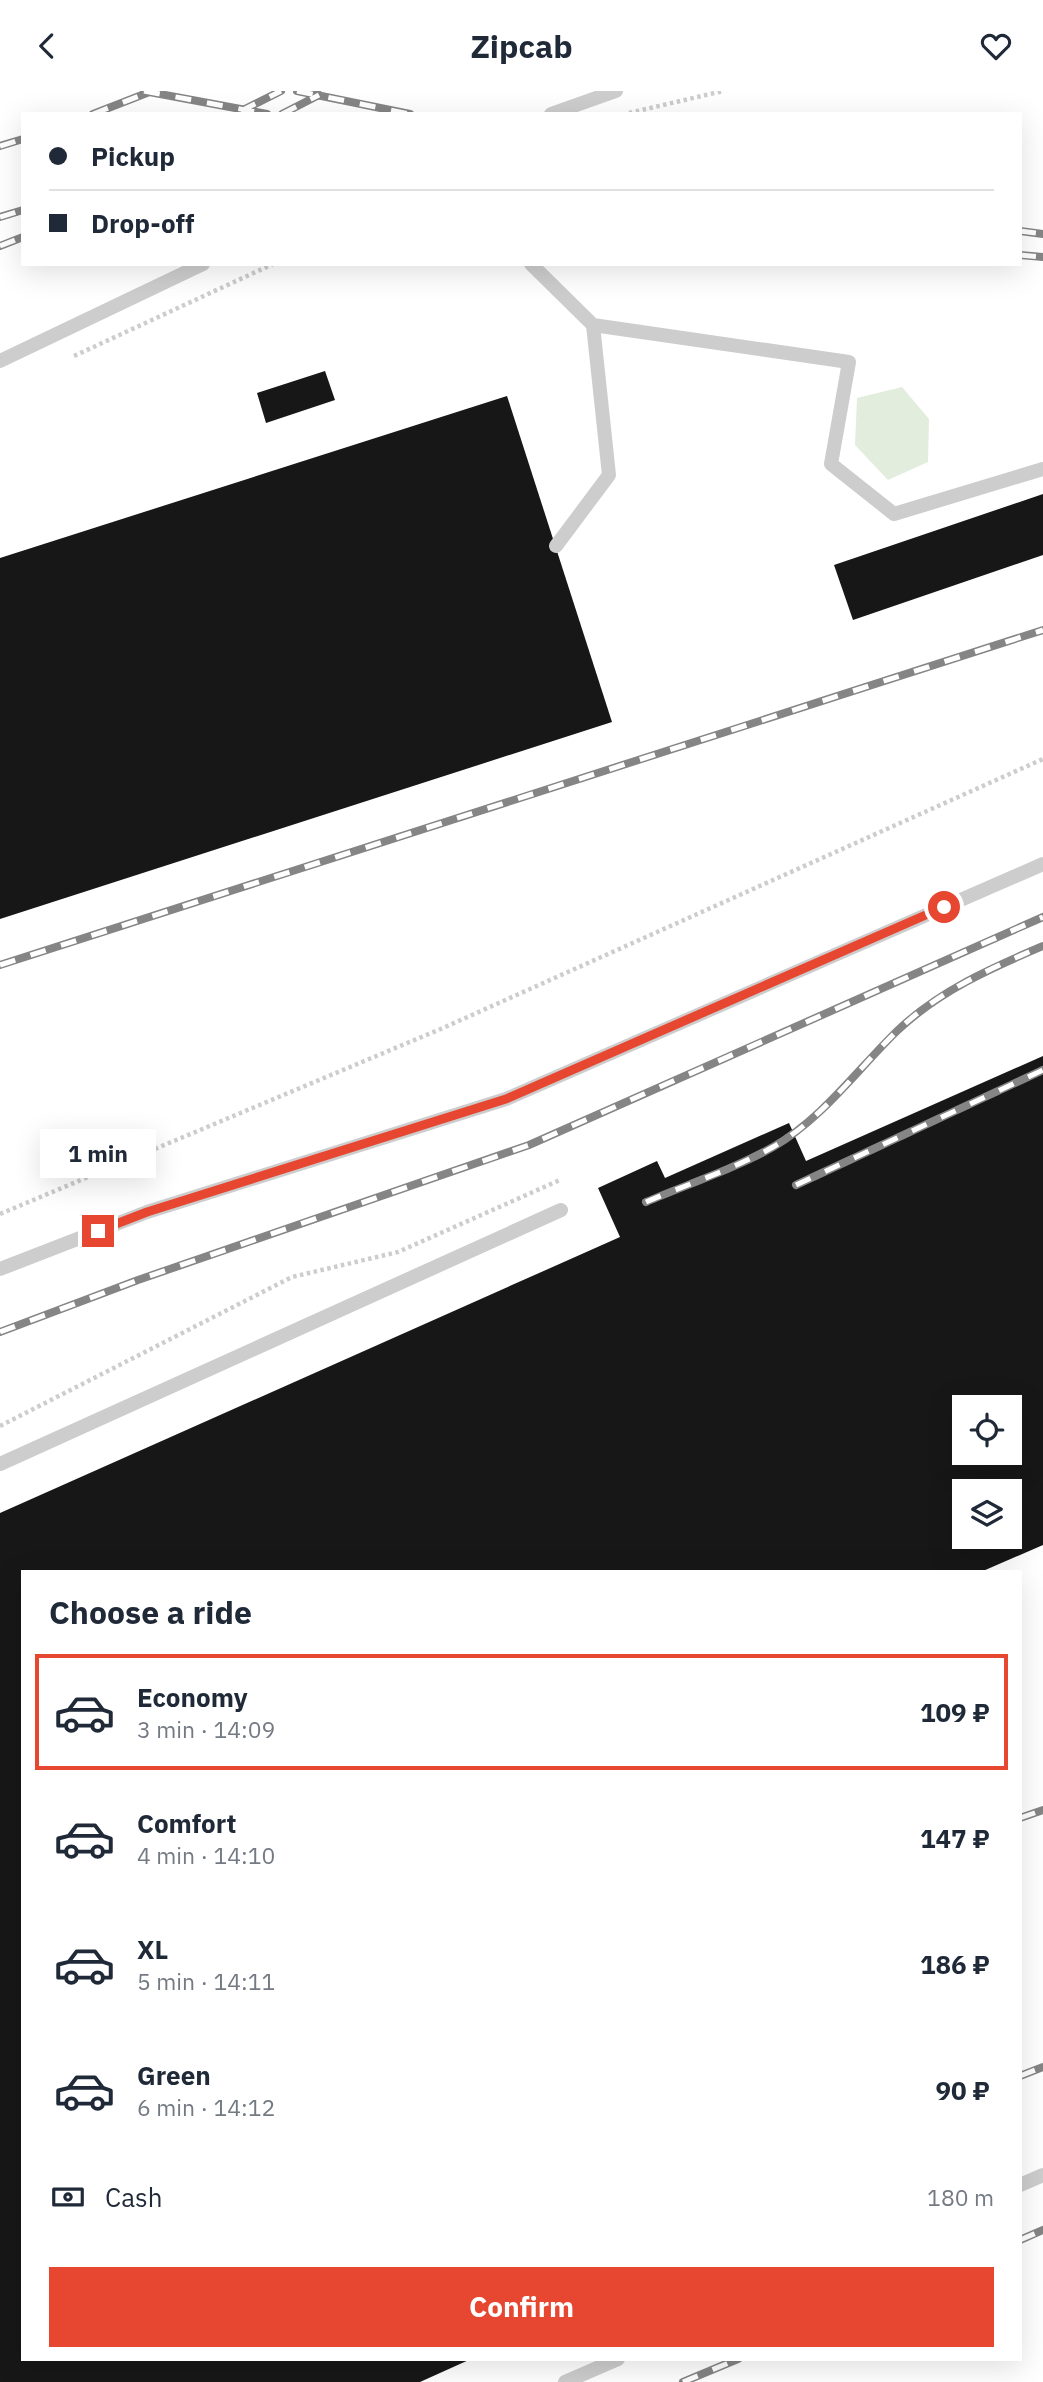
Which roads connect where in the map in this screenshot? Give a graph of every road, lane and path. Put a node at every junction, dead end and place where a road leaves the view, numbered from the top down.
1 (616, 91) edge
2 (723, 91) edge
3 (557, 112) edge
4 (636, 112) edge
5 (199, 266) edge
6 (269, 266) edge
7 (533, 266) edge
8 (593, 325) junction
9 (0, 361) edge
10 (62, 362) dead end
11 (1043, 469) edge
12 (556, 546) dead end
13 (1043, 759) edge
14 (1043, 864) edge
15 (560, 1180) dead end
16 (561, 1210) dead end
17 (0, 1213) edge
18 (0, 1269) edge
19 (0, 1426) edge
20 (0, 1464) edge
21 (1043, 2175) edge
22 (1022, 2184) edge
23 (613, 2361) edge
24 (565, 2382) edge

1 - 3 lane
2 - 4 path
5 - 9 lane
6 - 10 path
7 - 8 lane
8 - 11 lane
8 - 12 lane
13 - 17 path
14 - 18 lane
15 - 19 path
16 - 20 lane
21 - 22 lane
23 - 24 lane

